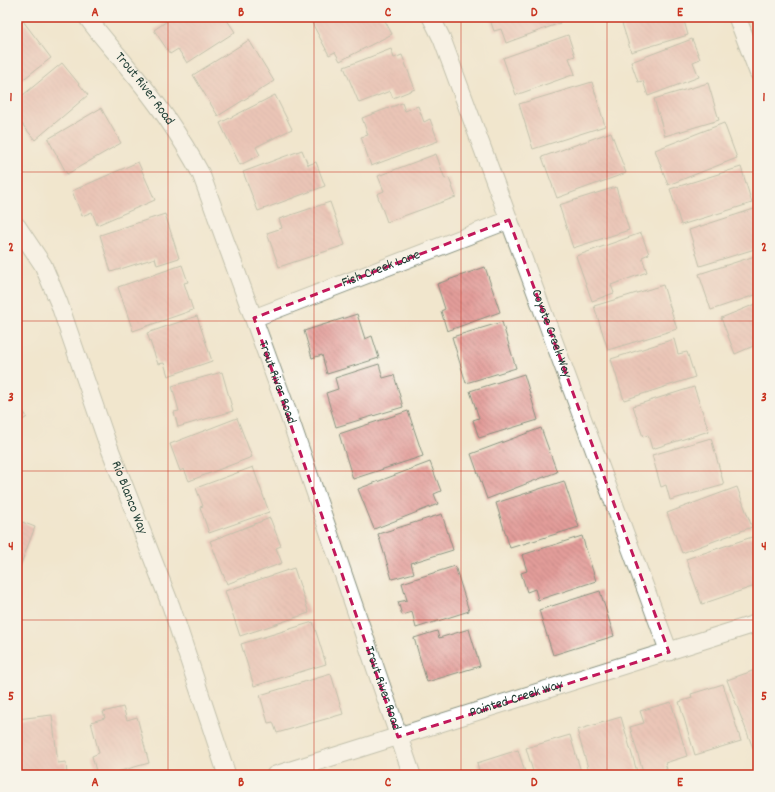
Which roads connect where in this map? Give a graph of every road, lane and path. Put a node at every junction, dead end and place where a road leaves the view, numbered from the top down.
1 (87, 17) edge
2 (431, 17) edge
3 (737, 17) edge
4 (758, 72) edge
5 (509, 220) junction
6 (17, 226) edge
7 (254, 318) junction
8 (758, 623) edge
9 (669, 652) junction
10 (398, 737) junction
11 (227, 775) edge
12 (275, 775) edge
13 (412, 775) edge

1 - 7 street, Trout River Road
2 - 5 street, Coyote Creek Way
3 - 4 street
5 - 7 street, Fish Creek Lane
5 - 9 street, Coyote Creek Way
6 - 11 street, Rio Blanco Way
7 - 10 street, Trout River Road
8 - 9 street, Painted Creek Way
9 - 10 street, Painted Creek Way
10 - 12 street, Painted Creek Way
10 - 13 street, Trout River Road

